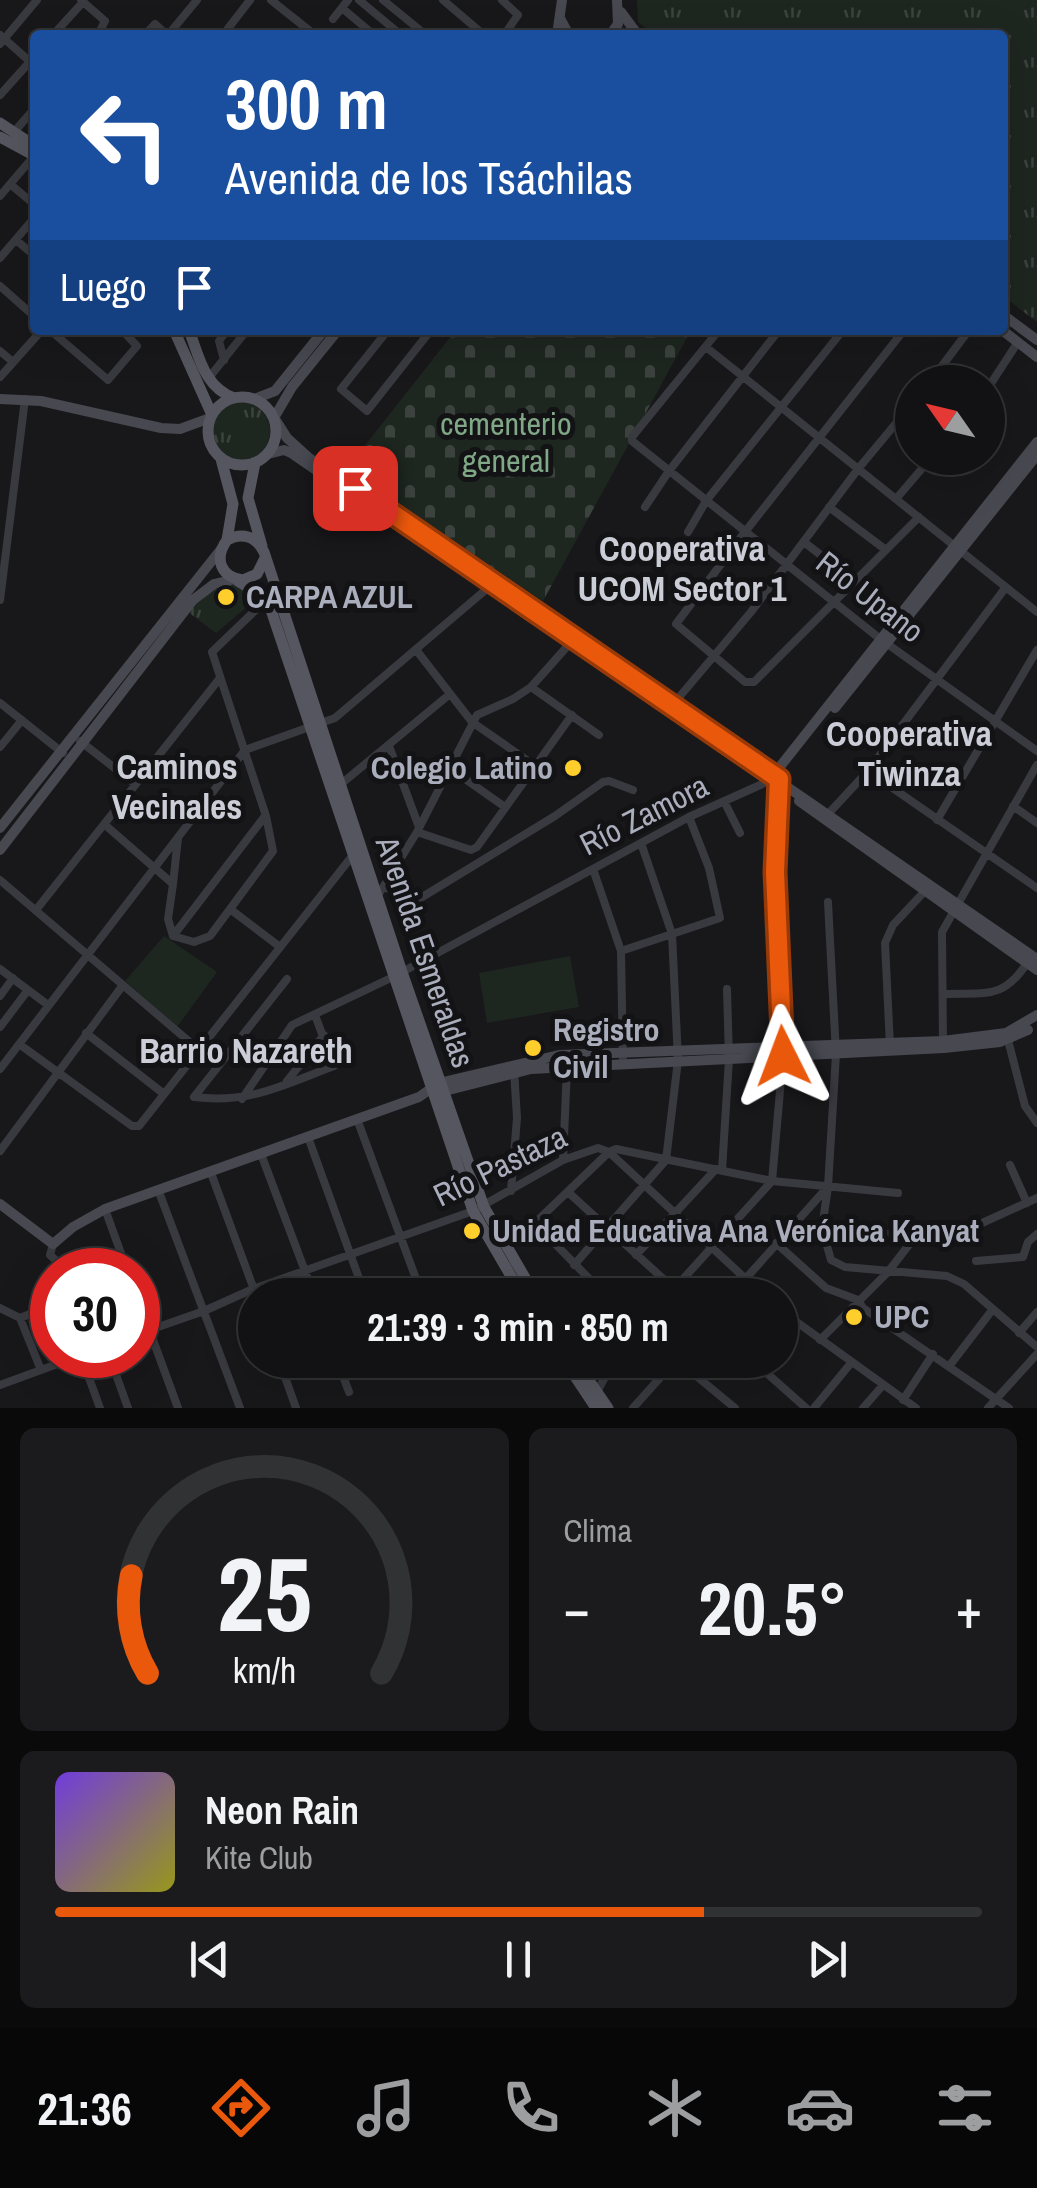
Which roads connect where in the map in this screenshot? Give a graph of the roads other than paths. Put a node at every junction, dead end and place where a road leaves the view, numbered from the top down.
1 (37, 0) edge
2 (197, 0) edge
3 (250, 0) edge
4 (271, 0) edge
5 (359, 0) edge
6 (383, 0) edge
7 (442, 0) edge
8 (502, 0) edge
9 (82, 1) edge
10 (619, 3) edge
11 (345, 4) edge
12 (560, 6) edge
13 (334, 19) dead end
14 (388, 24) junction
15 (58, 30) edge
16 (101, 30) edge
17 (172, 30) edge
18 (229, 30) edge
19 (309, 30) edge
20 (372, 30) edge
21 (382, 30) edge
22 (395, 30) edge
23 (420, 30) edge
24 (478, 30) edge
25 (508, 30) edge
26 (567, 30) edge
27 (614, 30) edge
28 (635, 30) edge
29 (2, 40) edge
30 (30, 59) edge
31 (30, 64) edge
32 (0, 95) edge
33 (30, 114) edge
34 (0, 124) edge
35 (14, 132) junction
36 (0, 137) edge
37 (30, 143) edge
38 (30, 154) edge
39 (30, 161) edge
40 (10, 184) junction
41 (0, 196) edge
42 (30, 201) edge
43 (30, 223) edge
44 (16, 240) junction
45 (30, 252) edge
46 (0, 258) edge
47 (0, 286) edge
48 (30, 313) edge
49 (1008, 318) edge
50 (1008, 334) edge
51 (37, 335) edge
52 (56, 335) edge
53 (127, 335) edge
54 (176, 335) edge
55 (192, 335) edge
56 (216, 335) edge
57 (223, 335) edge
58 (243, 335) edge
59 (320, 335) edge
60 (334, 335) edge
61 (384, 335) edge
62 (427, 335) edge
63 (715, 335) edge
64 (775, 335) edge
65 (839, 335) edge
66 (900, 335) edge
67 (965, 335) edge
68 (1037, 340) edge
69 (219, 341) junction
70 (1018, 342) junction
71 (706, 347) junction
72 (0, 352) edge
73 (1037, 357) edge
74 (224, 360) junction
75 (13, 362) junction
76 (943, 365) edge
77 (1003, 365) edge
78 (742, 376) junction
79 (0, 377) edge
80 (208, 379) junction
81 (234, 398) junction
82 (0, 399) edge
83 (25, 399) junction
84 (254, 399) junction
85 (781, 408) junction
86 (211, 417) junction
87 (275, 419) junction
88 (895, 424) edge
89 (819, 438) junction
90 (1037, 442) edge
91 (268, 454) junction
92 (1037, 455) edge
93 (221, 458) junction
94 (255, 463) junction
95 (858, 469) junction
96 (669, 471) junction
97 (917, 475) edge
98 (896, 500) junction
99 (706, 501) junction
100 (829, 506) junction
101 (645, 507) dead end
102 (918, 517) junction
103 (688, 532) dead end
104 (744, 532) junction
105 (804, 542) junction
106 (225, 544) junction
107 (957, 548) junction
108 (886, 550) junction
109 (264, 556) junction
110 (787, 564) junction
111 (235, 579) junction
112 (854, 581) junction
113 (490, 585) junction
114 (1006, 588) junction
115 (0, 600) edge
116 (266, 600) junction
117 (833, 601) junction
118 (1037, 612) edge
119 (882, 641) junction
120 (571, 642) junction
121 (1037, 650) edge
122 (417, 651) junction
123 (714, 656) junction
124 (220, 678) junction
125 (936, 680) junction
126 (531, 687) junction
127 (450, 694) junction
128 (0, 703) edge
129 (670, 708) junction
130 (572, 715) junction
131 (22, 720) junction
132 (472, 722) junction
133 (994, 722) junction
134 (317, 727) junction
135 (599, 735) dead end
136 (77, 739) junction
137 (0, 746) edge
138 (389, 746) junction
139 (245, 750) junction
140 (1037, 751) edge
141 (65, 754) junction
142 (1037, 765) edge
143 (538, 767) junction
144 (448, 768) junction
145 (868, 770) junction
146 (774, 780) junction
147 (135, 784) junction
148 (340, 784) junction
149 (633, 790) dead end
150 (724, 801) junction
151 (1013, 806) junction
152 (505, 807) junction
153 (829, 814) junction
154 (266, 816) junction
155 (689, 817) junction
156 (937, 820) junction
157 (1037, 823) edge
158 (104, 824) junction
159 (1, 825) edge
160 (418, 829) junction
161 (740, 833) dead end
162 (179, 834) junction
163 (640, 843) junction
164 (0, 850) edge
165 (357, 852) junction
166 (987, 854) junction
167 (154, 866) junction
168 (594, 868) junction
169 (0, 880) edge
170 (173, 884) junction
171 (1037, 888) edge
172 (380, 892) junction
173 (924, 892) junction
174 (828, 902) dead end
175 (956, 908) junction
176 (230, 909) junction
177 (36, 910) junction
178 (171, 932) junction
179 (672, 934) junction
180 (280, 947) junction
181 (621, 951) junction
182 (87, 952) junction
183 (1033, 962) edge
184 (0, 968) edge
185 (397, 975) junction
186 (13, 978) junction
187 (286, 979) dead end
188 (124, 985) junction
189 (727, 989) dead end
190 (28, 990) junction
191 (943, 994) junction
192 (0, 996) edge
193 (48, 1005) junction
194 (234, 1006) junction
195 (315, 1015) junction
196 (1037, 1015) edge
197 (254, 1020) junction
198 (1037, 1024) edge
199 (0, 1027) edge
200 (86, 1033) junction
201 (324, 1035) junction
202 (1008, 1040) junction
203 (19, 1044) junction
204 (943, 1044) junction
205 (890, 1046) junction
206 (836, 1049) junction
207 (199, 1050) junction
208 (783, 1052) junction
209 (729, 1054) junction
210 (678, 1056) junction
211 (624, 1058) junction
212 (549, 1062) junction
213 (514, 1068) junction
214 (567, 1068) junction
215 (0, 1070) edge
216 (57, 1071) junction
217 (284, 1084) junction
218 (438, 1089) junction
219 (164, 1094) junction
220 (242, 1099) junction
221 (357, 1119) junction
222 (1037, 1123) edge
223 (308, 1137) junction
224 (0, 1151) edge
225 (609, 1152) junction
226 (261, 1154) junction
227 (562, 1160) junction
228 (666, 1160) junction
229 (1010, 1165) dead end
230 (719, 1169) junction
231 (211, 1173) junction
232 (772, 1180) junction
233 (645, 1186) junction
234 (828, 1187) junction
235 (511, 1191) junction
236 (159, 1192) junction
237 (568, 1193) junction
238 (898, 1193) dead end
239 (1037, 1198) edge
240 (1028, 1203) junction
241 (0, 1204) edge
242 (105, 1209) junction
243 (478, 1209) junction
244 (676, 1216) junction
245 (535, 1223) junction
246 (606, 1226) junction
247 (822, 1228) junction
248 (1037, 1234) edge
249 (400, 1238) junction
250 (915, 1238) junction
251 (776, 1243) junction
252 (53, 1244) junction
253 (505, 1244) junction
254 (52, 1248) edge
255 (119, 1248) edge
256 (712, 1248) junction
257 (636, 1255) junction
258 (350, 1257) junction
259 (976, 1261) dead end
260 (574, 1265) junction
261 (305, 1272) junction
262 (888, 1272) junction
263 (250, 1278) edge
264 (290, 1278) edge
265 (307, 1278) edge
266 (358, 1278) edge
267 (415, 1278) edge
268 (513, 1278) edge
269 (525, 1278) edge
270 (587, 1278) edge
271 (662, 1278) edge
272 (689, 1278) edge
273 (744, 1278) edge
274 (748, 1278) edge
275 (238, 1298) edge
276 (858, 1300) junction
277 (0, 1308) edge
278 (993, 1309) junction
279 (204, 1311) junction
280 (1037, 1312) edge
281 (30, 1314) edge
282 (20, 1318) junction
283 (798, 1324) edge
284 (160, 1326) edge
285 (1019, 1333) junction
286 (820, 1340) junction
287 (30, 1344) edge
288 (1037, 1351) edge
289 (933, 1354) junction
290 (160, 1360) edge
291 (851, 1363) junction
292 (950, 1365) junction
293 (30, 1373) edge
294 (89, 1378) edge
295 (117, 1378) edge
296 (285, 1378) edge
297 (344, 1378) edge
298 (576, 1378) edge
299 (587, 1378) edge
300 (604, 1378) edge
301 (660, 1378) edge
302 (699, 1378) edge
303 (772, 1378) edge
304 (2, 1382) edge
305 (882, 1385) junction
306 (349, 1392) dead end
307 (597, 1392) junction
308 (824, 1396) junction
309 (796, 1400) junction
310 (903, 1400) junction
311 (996, 1400) junction
312 (100, 1408) edge
313 (128, 1408) edge
314 (178, 1408) edge
315 (240, 1408) edge
316 (296, 1408) edge
317 (596, 1408) edge
318 (608, 1408) edge
319 (633, 1408) edge
320 (735, 1408) edge
321 (806, 1408) edge
322 (814, 1408) edge
323 (863, 1408) edge
324 (916, 1408) edge
325 (988, 1408) edge
326 (1009, 1408) edge

1 - 29 street
2 - 17 street
3 - 18 street
4 - 19 street
5 - 14 street
6 - 23 street
7 - 24 street
8 - 25 street
9 - 15 street
9 - 16 street
10 - 27 main road
10 - 28 main road
11 - 13 street
11 - 20 street
12 - 26 main road
14 - 21 street
14 - 22 street
29 - 30 street
31 - 32 street
33 - 35 street
34 - 35 main road
35 - 37 main road
36 - 38 main road
39 - 40 street
40 - 41 street
40 - 42 street
43 - 44 street
44 - 45 street
44 - 46 street
47 - 48 street
49 - 68 main road
50 - 70 main road
51 - 75 street
52 - 53 street
54 - 86 main road
55 - 80 main road
56 - 69 street
57 - 69 street
58 - 74 street
59 - 84 main road
60 - 87 main road
61 - 62 street
63 - 71 street
64 - 78 street
65 - 85 street
66 - 89 street
67 - 76 street
69 - 74 street
70 - 73 main road
70 - 77 street
71 - 78 street
71 - 96 street, Río Upano
72 - 75 street
74 - 80 street
75 - 79 street
78 - 85 street
78 - 96 street
80 - 81 main road
81 - 84 main road
81 - 86 main road
82 - 83 main road
83 - 86 main road
83 - 115 street
84 - 87 main road
85 - 89 street
85 - 99 street
86 - 93 main road
87 - 91 main road
87 - 113 main road
88 - 95 street
89 - 95 street
89 - 104 street
90 - 107 main road, Río Zamora
91 - 94 main road
91 - 113 main road
92 - 107 main road, Río Zamora
93 - 94 main road
93 - 106 main road
94 - 109 main road, Avenida Esmeraldas
95 - 98 street
95 - 100 street
96 - 99 street, Río Upano
96 - 101 street
97 - 98 street
98 - 102 street
99 - 103 street
99 - 104 street, Río Upano
100 - 105 street
100 - 108 street
102 - 107 street
102 - 108 street
104 - 110 street, Río Upano
104 - 123 street
105 - 110 street
105 - 112 street
106 - 109 main road
106 - 111 main road
106 - 136 main road
107 - 114 street
107 - 119 main road, Río Zamora
108 - 112 street
109 - 111 main road
109 - 134 main road, Avenida Esmeraldas
110 - 117 street, Río Upano
110 - 123 street
111 - 116 main road
111 - 136 main road
112 - 117 street
113 - 120 main road
113 - 122 street
114 - 118 street
114 - 125 street
116 - 124 street
116 - 134 main road, Avenida Esmeraldas
117 - 119 street, Río Upano
117 - 123 street
119 - 125 street, Río Upano
119 - 146 main road, Río Zamora
120 - 126 street
120 - 129 main road
121 - 133 street
122 - 127 street
122 - 134 street
123 - 129 street
124 - 139 street
124 - 147 street
125 - 133 street, Río Upano
125 - 145 street
126 - 130 street
126 - 132 street
127 - 132 street
127 - 138 street
128 - 131 street
129 - 146 main road
130 - 135 street
130 - 143 street
131 - 137 street
131 - 141 street
132 - 143 street
132 - 144 street
133 - 140 street, Río Upano
133 - 156 street
134 - 139 street
134 - 148 main road, Avenida Esmeraldas
134 - 165 main road, Avenida Esmeraldas
136 - 141 main road
136 - 147 street
138 - 148 street
138 - 160 street
139 - 154 street
139 - 162 street
141 - 159 main road
141 - 164 main road
142 - 151 street
143 - 152 street
144 - 152 street
144 - 160 street
145 - 153 street
145 - 156 street
146 - 150 street, Río Zamora
146 - 153 main road
146 - 173 main road
146 - 208 street
147 - 158 street
148 - 165 main road, Avenida Esmeraldas
149 - 172 street
150 - 155 street, Río Zamora
150 - 161 street
151 - 157 street
151 - 166 street
152 - 160 street
153 - 175 main road
154 - 176 street
154 - 178 street
155 - 163 street, Río Zamora
155 - 179 street
156 - 166 street
158 - 167 street
158 - 177 street
160 - 172 street
162 - 167 street
162 - 170 street
163 - 168 street, Río Zamora
163 - 179 street
165 - 172 main road, Avenida Esmeraldas
165 - 180 street
165 - 185 main road, Avenida Esmeraldas
166 - 171 street
166 - 175 street
167 - 170 street
167 - 182 street
168 - 181 street
168 - 185 street, Río Zamora
169 - 177 street
170 - 178 street
172 - 185 main road, Avenida Esmeraldas
173 - 175 main road
173 - 205 street
174 - 206 street
175 - 183 main road
175 - 191 street
176 - 178 street
176 - 180 street
177 - 182 street
179 - 181 street
179 - 210 street
180 - 194 street
181 - 211 street
182 - 188 street
182 - 193 street
183 - 191 street
184 - 186 street
185 - 195 street, Río Zamora
185 - 218 main road, Avenida Esmeraldas
186 - 190 street
186 - 192 street
187 - 197 street
188 - 200 street
188 - 207 street
189 - 209 street
190 - 193 street
190 - 199 street
191 - 204 street
193 - 203 street
194 - 197 street
194 - 207 street
195 - 201 street
195 - 220 street, Río Zamora
196 - 204 main road
197 - 220 street
198 - 202 main road
200 - 216 street
200 - 219 street
201 - 217 street
201 - 217 street
202 - 204 main road
202 - 222 street
203 - 215 street
203 - 216 street
204 - 205 main road
205 - 206 main road
206 - 208 main road
206 - 234 street
207 - 219 street
208 - 209 main road
208 - 232 street
209 - 210 main road
209 - 230 street
210 - 211 main road
210 - 228 street
211 - 212 main road
211 - 214 main road
212 - 213 main road
212 - 214 main road
213 - 218 main road
213 - 235 street
214 - 227 street
216 - 219 street
216 - 224 street
217 - 220 street
218 - 221 main road
218 - 243 main road, Avenida Esmeraldas
221 - 223 main road
221 - 249 street
223 - 226 main road
223 - 258 street
225 - 227 street, Río Pastaza
225 - 228 street, Río Pastaza
225 - 233 street
225 - 237 street
226 - 231 main road
226 - 261 street
227 - 235 street, Río Pastaza
228 - 230 street, Río Pastaza
228 - 233 street
229 - 240 street
230 - 232 street, Río Pastaza
230 - 244 street
231 - 236 main road
231 - 263 street
232 - 234 street, Río Pastaza
232 - 256 street
233 - 244 street
233 - 246 street
234 - 238 street, Río Pastaza
234 - 247 street
234 - 251 street
235 - 243 street, Río Pastaza
236 - 242 main road
236 - 279 street
237 - 245 street
237 - 246 street
239 - 240 street
240 - 250 street
241 - 252 main road
242 - 252 main road
242 - 255 street
243 - 249 street, Río Pastaza
243 - 253 main road, Avenida Esmeraldas
243 - 268 main road, Avenida Esmeraldas
244 - 256 street
244 - 257 street
245 - 253 street
245 - 260 street
246 - 257 street
246 - 260 street
247 - 250 street
247 - 262 street
248 - 259 street
249 - 258 street, Río Pastaza
249 - 267 street
250 - 262 street
251 - 274 street
251 - 276 street
252 - 254 street
253 - 269 main road, Avenida Esmeraldas
256 - 272 street
256 - 273 street
257 - 271 street
258 - 261 street, Río Pastaza
258 - 266 street
260 - 270 street
261 - 264 street, Río Pastaza
261 - 265 street
262 - 276 street
262 - 278 street
275 - 279 street, Río Pastaza
276 - 286 street
276 - 289 street
277 - 282 street
278 - 285 street
278 - 292 street
279 - 284 street, Río Pastaza
279 - 315 street
280 - 285 street
281 - 282 street
282 - 287 street
283 - 286 street
285 - 288 street
286 - 291 street
288 - 311 street
289 - 292 street
289 - 310 street
290 - 314 street
291 - 305 street
291 - 308 street
292 - 311 street
293 - 304 street
294 - 312 street
295 - 313 street
296 - 316 street
297 - 306 street
298 - 317 main road
299 - 307 main road
300 - 307 street
301 - 319 street
302 - 320 street
303 - 309 street
305 - 310 street
305 - 323 street
307 - 318 main road
308 - 309 street
308 - 322 street
309 - 321 street
310 - 324 street
311 - 325 street
311 - 326 street

